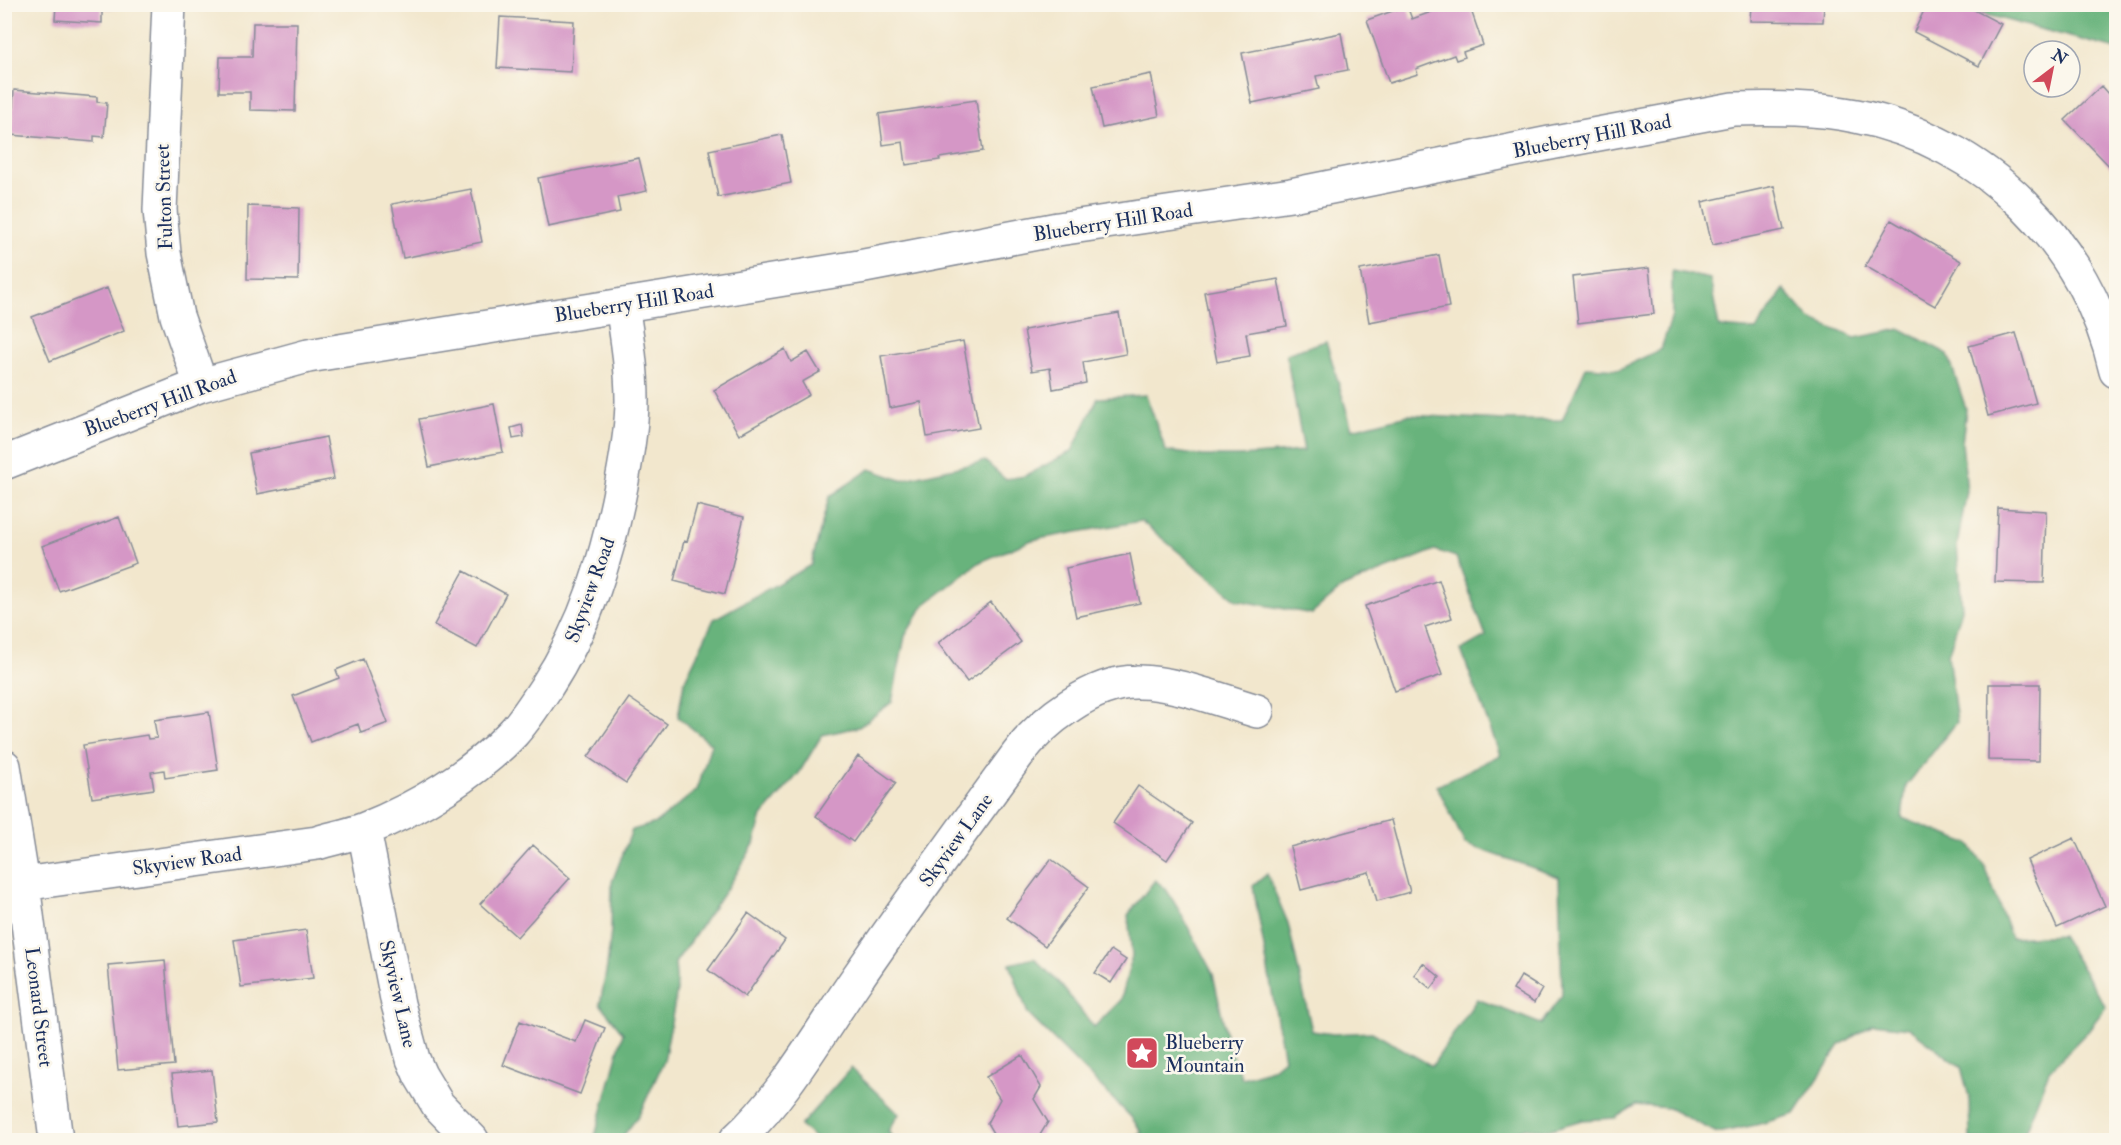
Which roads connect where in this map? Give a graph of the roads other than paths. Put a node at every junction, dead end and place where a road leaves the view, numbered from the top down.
1 (169, 4) edge
2 (622, 305) junction
3 (2116, 371) edge
4 (201, 385) junction
5 (4, 463) edge
6 (1257, 711) dead end
7 (4, 766) edge
8 (364, 830) junction
9 (23, 884) junction
10 (56, 1140) edge
11 (472, 1140) edge
12 (736, 1140) edge

1 - 4 street, Fulton Street
2 - 3 street, Blueberry Hill Road
2 - 4 street, Blueberry Hill Road
2 - 8 street, Skyview Road
4 - 5 street, Blueberry Hill Road
6 - 12 street, Skyview Lane
7 - 9 street, Leonard Street
8 - 9 street, Skyview Road
8 - 11 street, Skyview Lane
9 - 10 street, Leonard Street

